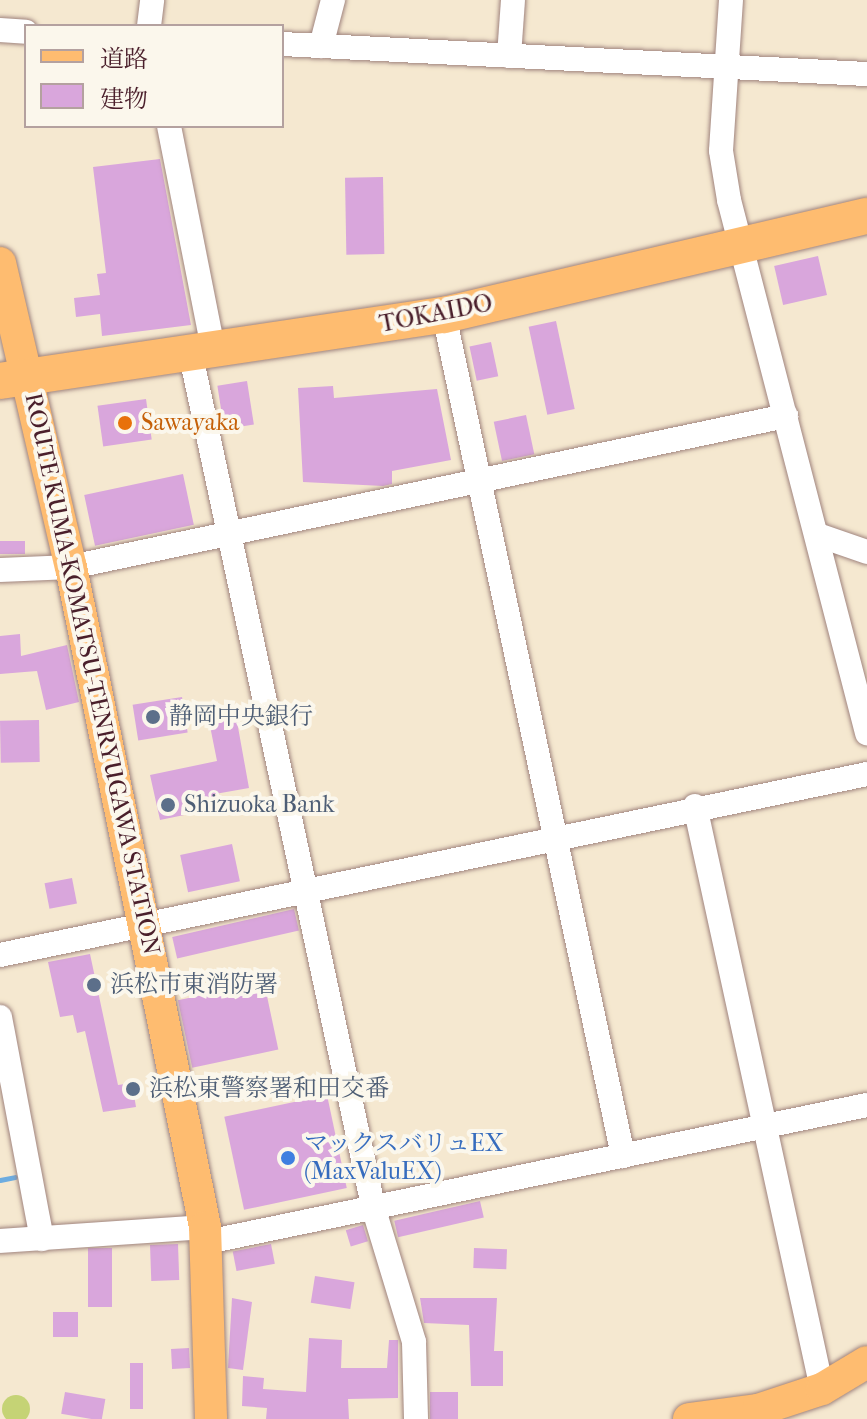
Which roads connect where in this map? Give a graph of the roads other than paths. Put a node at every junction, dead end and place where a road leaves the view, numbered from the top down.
1 (152, 0) edge
2 (333, 0) edge
3 (513, 0) edge
4 (731, 0) edge
5 (149, 24) edge
6 (0, 30) edge
7 (24, 32) edge
8 (284, 44) edge
9 (321, 46) junction
10 (509, 56) junction
11 (726, 69) junction
12 (867, 74) edge
13 (169, 128) edge
14 (867, 216) edge
15 (747, 247) junction
16 (0, 263) edge
17 (444, 315) junction
18 (202, 354) junction
19 (14, 380) edge
20 (786, 416) junction
21 (481, 477) junction
22 (230, 531) junction
23 (818, 535) junction
24 (867, 552) edge
25 (71, 567) junction
26 (0, 570) edge
27 (867, 733) edge
28 (867, 774) edge
29 (695, 806) junction
30 (553, 837) junction
31 (307, 889) junction
32 (147, 924) junction
33 (0, 955) edge
34 (0, 1017) edge
35 (867, 1105) edge
36 (763, 1127) junction
37 (623, 1156) junction
38 (374, 1210) junction
39 (206, 1234) junction
40 (42, 1239) junction
41 (0, 1241) edge
42 (867, 1362) edge
43 (822, 1389) junction
44 (758, 1414) edge
45 (211, 1419) edge
46 (416, 1419) edge
47 (689, 1419) edge

1 - 5 street
2 - 9 street
3 - 10 street
4 - 11 street
6 - 7 street
8 - 9 street
9 - 10 street
10 - 11 street
11 - 12 street
11 - 15 street
13 - 18 street
14 - 15 highway, TOKAIDO
15 - 17 highway, TOKAIDO
15 - 20 street
16 - 19 main road, ROUTE KUMA-KOMATSU-TENRYUGAWA STATION
17 - 18 highway, TOKAIDO
17 - 21 street
18 - 19 highway, TOKAIDO
18 - 22 street
19 - 25 main road, ROUTE KUMA-KOMATSU-TENRYUGAWA STATION
20 - 21 street
20 - 23 street
21 - 22 street
21 - 30 street
22 - 25 street
22 - 31 street
23 - 24 street
23 - 27 street
25 - 26 street
25 - 32 main road, ROUTE KUMA-KOMATSU-TENRYUGAWA STATION
28 - 29 street
29 - 30 street
29 - 36 street
30 - 31 street
30 - 37 street
31 - 32 street
31 - 38 street
32 - 33 street
32 - 39 main road, ROUTE KUMA-KOMATSU-TENRYUGAWA STATION
34 - 40 street
35 - 36 street
36 - 37 street
36 - 43 street
37 - 38 street
38 - 39 street
38 - 46 street
39 - 40 street
39 - 45 main road, ROUTE KUMA-KOMATSU-TENRYUGAWA STATION
40 - 41 street
42 - 43 main road
43 - 44 main road
44 - 47 main road

